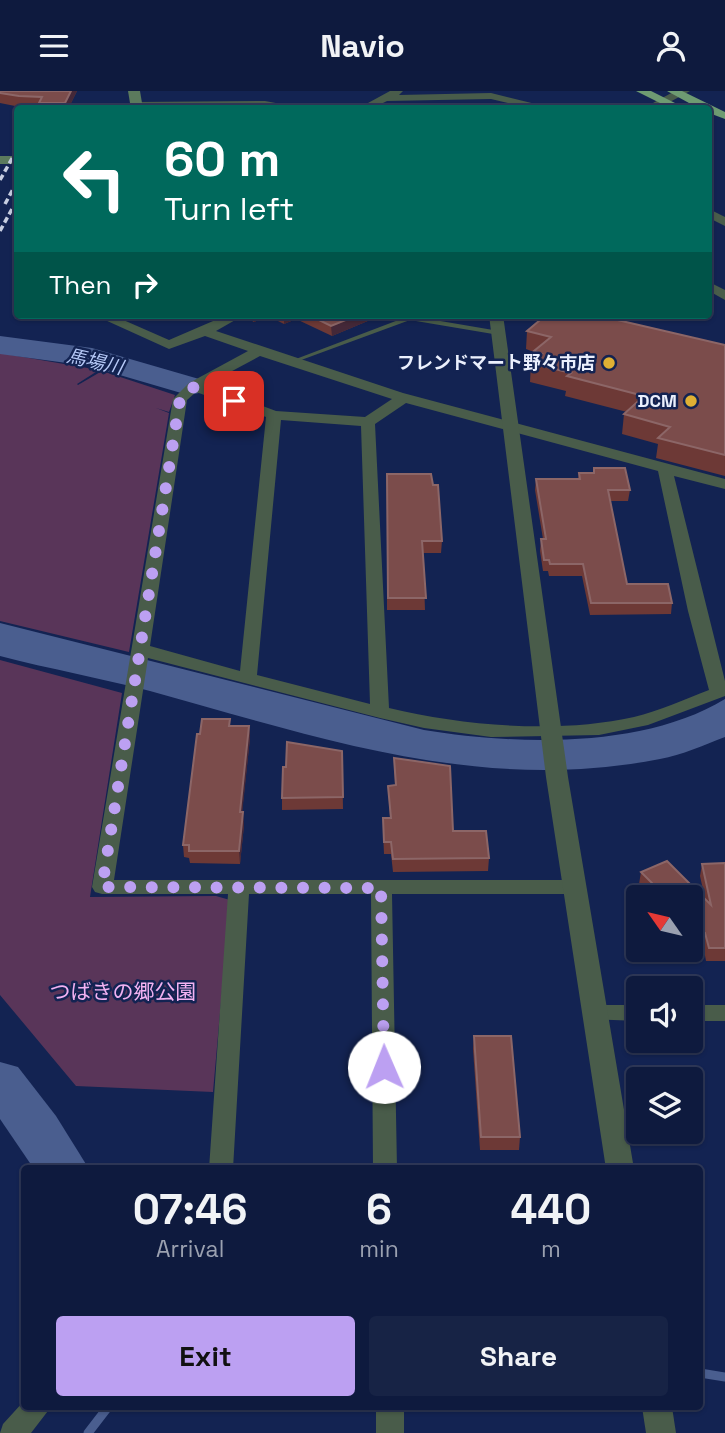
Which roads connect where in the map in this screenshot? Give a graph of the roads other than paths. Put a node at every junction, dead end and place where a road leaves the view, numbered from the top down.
1 (398, 91) edge
2 (642, 91) edge
3 (675, 94) edge
4 (384, 98) junction
5 (238, 105) edge
6 (273, 105) edge
7 (370, 105) edge
8 (533, 105) edge
9 (654, 105) edge
10 (701, 105) edge
11 (110, 319) edge
12 (229, 319) edge
13 (401, 319) edge
14 (426, 319) edge
15 (497, 324) edge
16 (205, 331) junction
17 (259, 351) junction
18 (291, 362) junction
19 (194, 387) junction
20 (404, 397) junction
21 (274, 415) junction
22 (368, 422) junction
23 (512, 426) junction
24 (665, 469) junction
25 (725, 484) edge
26 (141, 648) junction
27 (248, 677) junction
28 (722, 691) edge
29 (380, 712) junction
30 (551, 728) junction
31 (239, 887) junction
32 (576, 887) junction
33 (381, 888) junction
34 (595, 1013) junction
35 (626, 1013) edge
36 (703, 1013) edge
37 (725, 1013) edge
38 (221, 1165) edge
39 (385, 1165) edge
40 (619, 1165) edge
41 (34, 1410) edge
42 (390, 1410) edge
43 (657, 1410) edge
44 (13, 1433) edge
45 (390, 1433) edge
46 (660, 1433) edge

1 - 4 street
2 - 3 highway
3 - 9 street
3 - 10 highway
4 - 7 street
4 - 8 street
5 - 6 street
11 - 16 street
12 - 16 street
13 - 18 lane
14 - 15 lane
15 - 23 street
16 - 17 street
17 - 18 street
17 - 19 street
18 - 20 street
19 - 21 street
19 - 26 street
20 - 22 street
20 - 23 street
21 - 22 street
21 - 27 street
22 - 29 street
23 - 24 street
23 - 30 street
24 - 25 street
24 - 28 street
26 - 27 street
26 - 31 street
27 - 29 street
28 - 30 street
29 - 30 street
30 - 32 street
31 - 33 street
31 - 38 street
32 - 33 street
32 - 34 street
33 - 39 street
34 - 35 street
34 - 40 street
36 - 37 street
41 - 44 street
42 - 45 street
43 - 46 street

